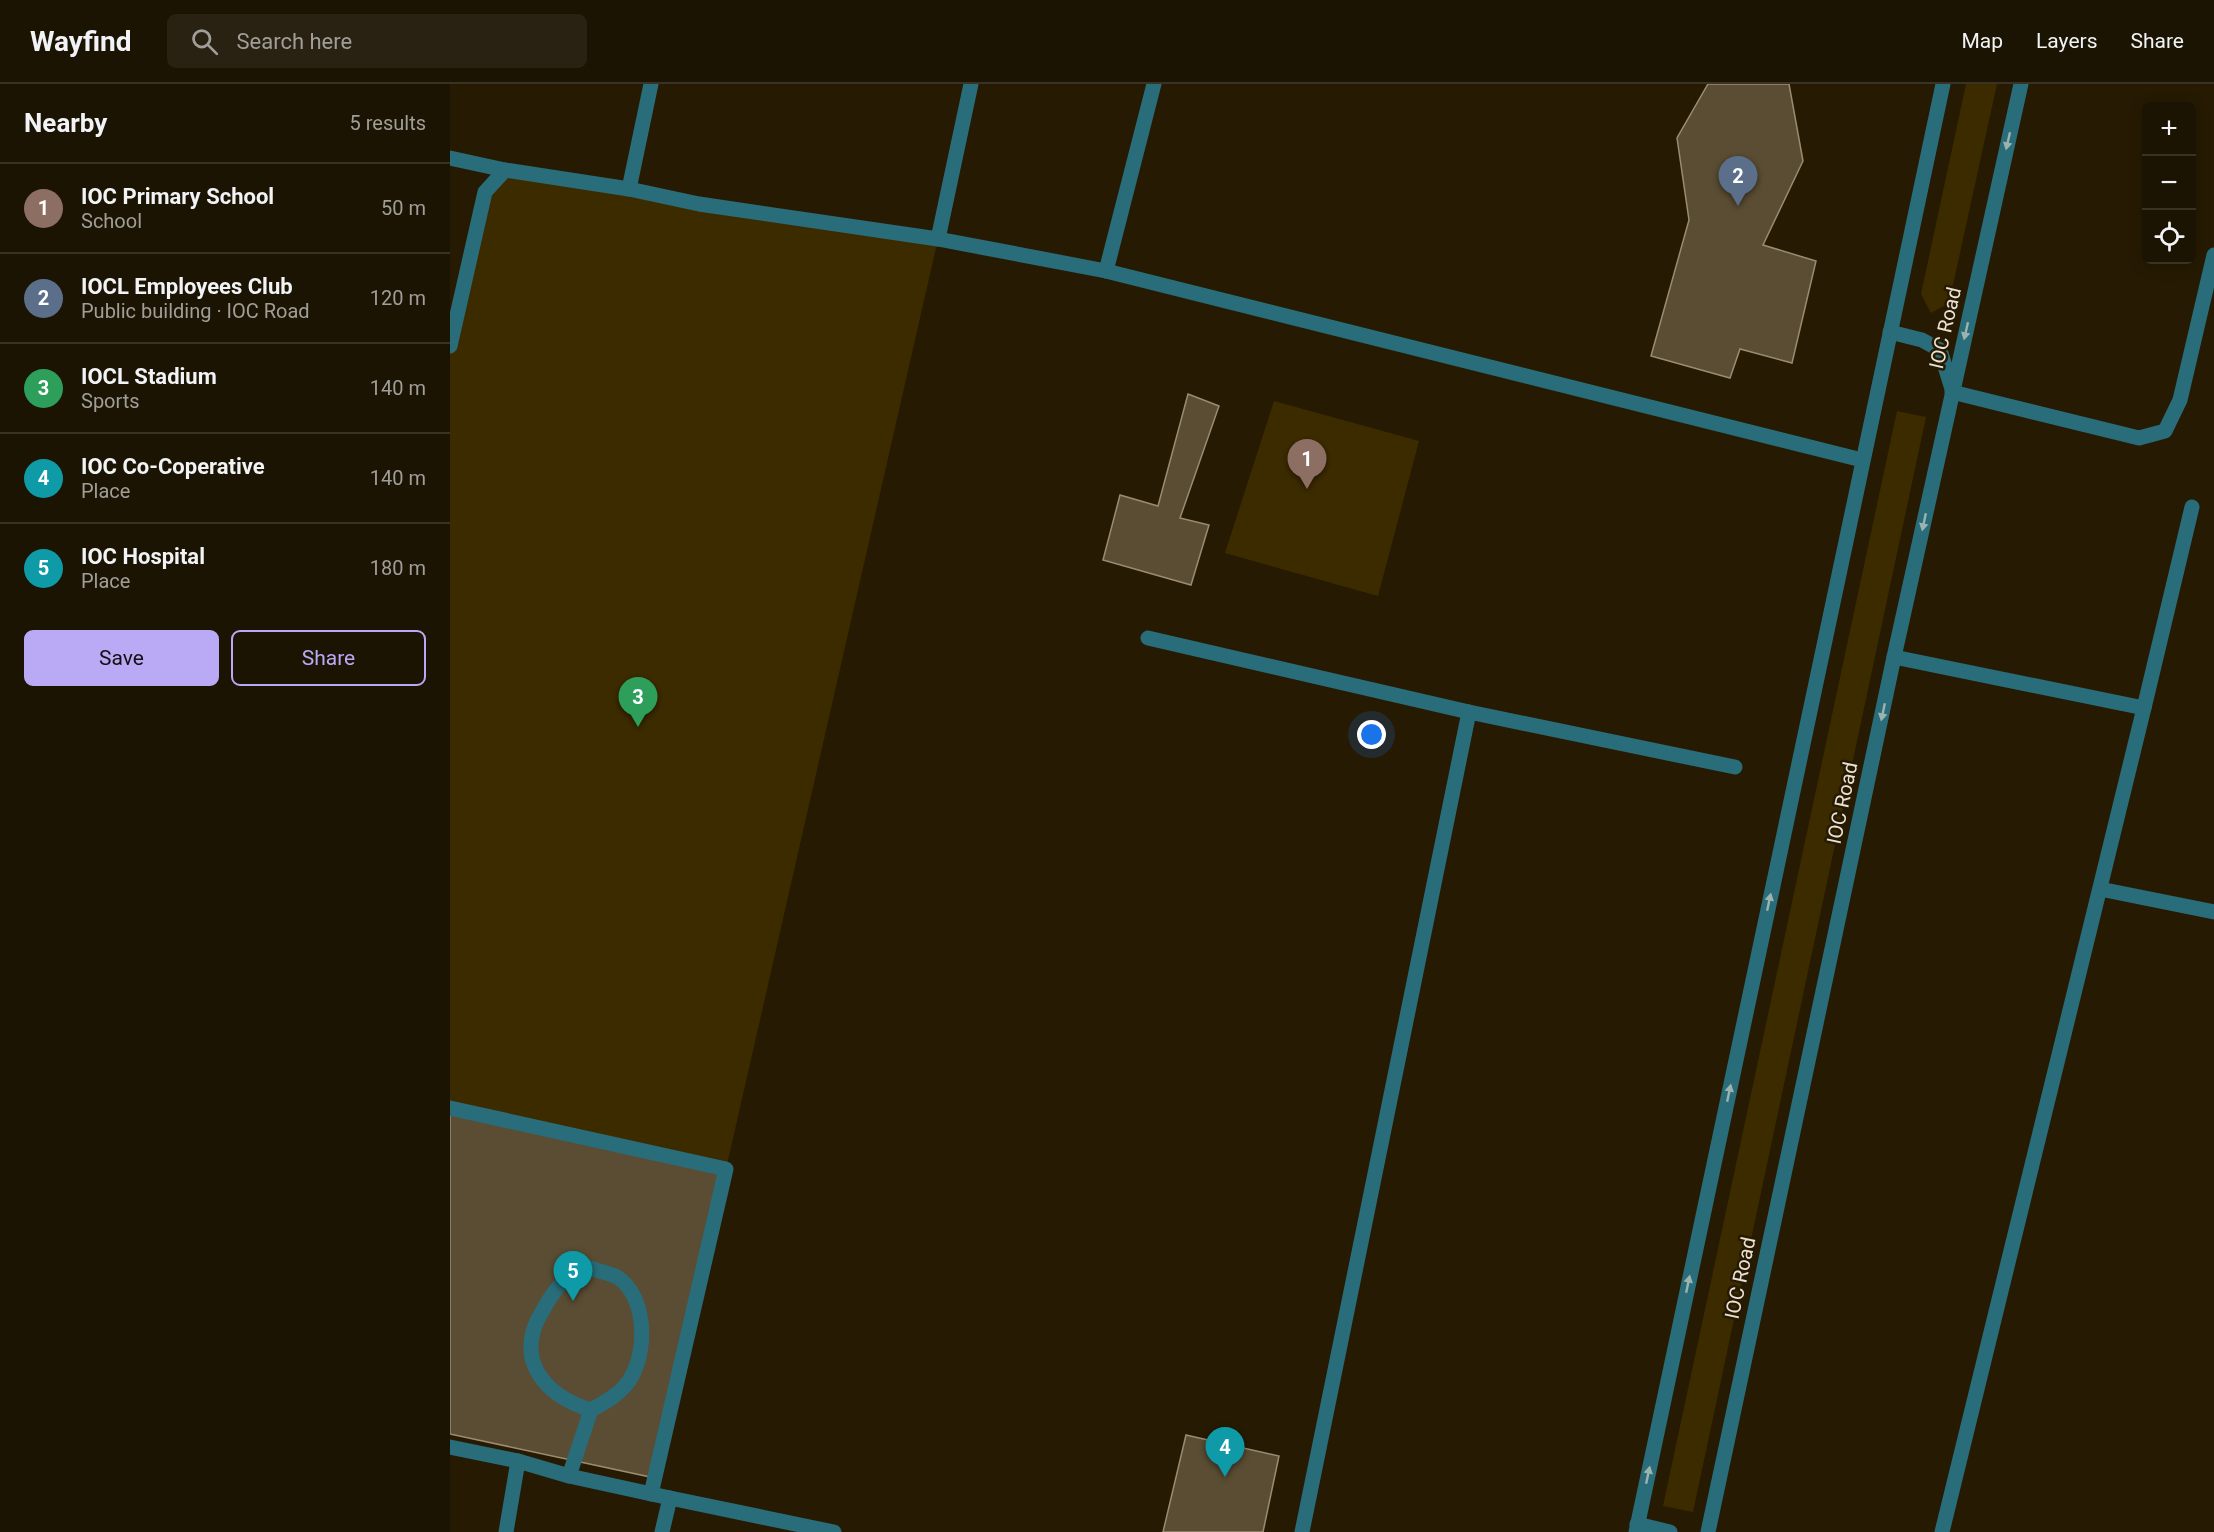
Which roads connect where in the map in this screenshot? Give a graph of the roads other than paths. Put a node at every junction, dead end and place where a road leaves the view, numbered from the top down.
1 (651, 84) edge
2 (970, 84) edge
3 (1154, 84) edge
4 (1943, 84) edge
5 (2021, 84) edge
6 (450, 158) edge
7 (505, 170) junction
8 (629, 189) junction
9 (938, 239) junction
10 (2214, 255) edge
11 (1106, 271) junction
12 (1890, 332) junction
13 (450, 346) edge
14 (1953, 392) junction
15 (1862, 460) junction
16 (2192, 507) dead end
17 (1148, 638) dead end
18 (1894, 657) junction
19 (2144, 708) junction
20 (1469, 712) junction
21 (1735, 767) dead end
22 (2100, 889) junction
23 (2214, 912) edge
24 (450, 1108) edge
25 (591, 1410) junction
26 (450, 1447) edge
27 (518, 1461) junction
28 (569, 1476) junction
29 (651, 1494) junction
30 (670, 1498) junction
31 (1636, 1528) edge
32 (506, 1532) edge
33 (662, 1532) edge
34 (834, 1532) edge
35 (1302, 1532) edge
36 (1670, 1532) edge
37 (1708, 1532) edge
38 (1942, 1532) edge

1 - 8 street
2 - 9 street
3 - 11 street
4 - 12 street
5 -> 14 street, IOC Road
6 - 7 street
7 - 8 street
7 - 13 street
8 - 9 street
9 - 11 street
10 - 14 street
11 - 15 street
12 - 14 street
12 - 15 street
14 -> 18 street, IOC Road
31 -> 15 street
16 - 19 street
17 - 20 street
18 - 19 street
18 -> 37 street, IOC Road
19 - 22 street
20 - 21 street
20 - 35 street
22 - 23 street
22 - 38 street
24 - 29 street
25 - 25 street
25 - 28 street
26 - 27 street
27 - 28 street
27 - 32 street
28 - 29 street
29 - 30 street
30 - 33 street
30 - 34 street
31 - 36 street

